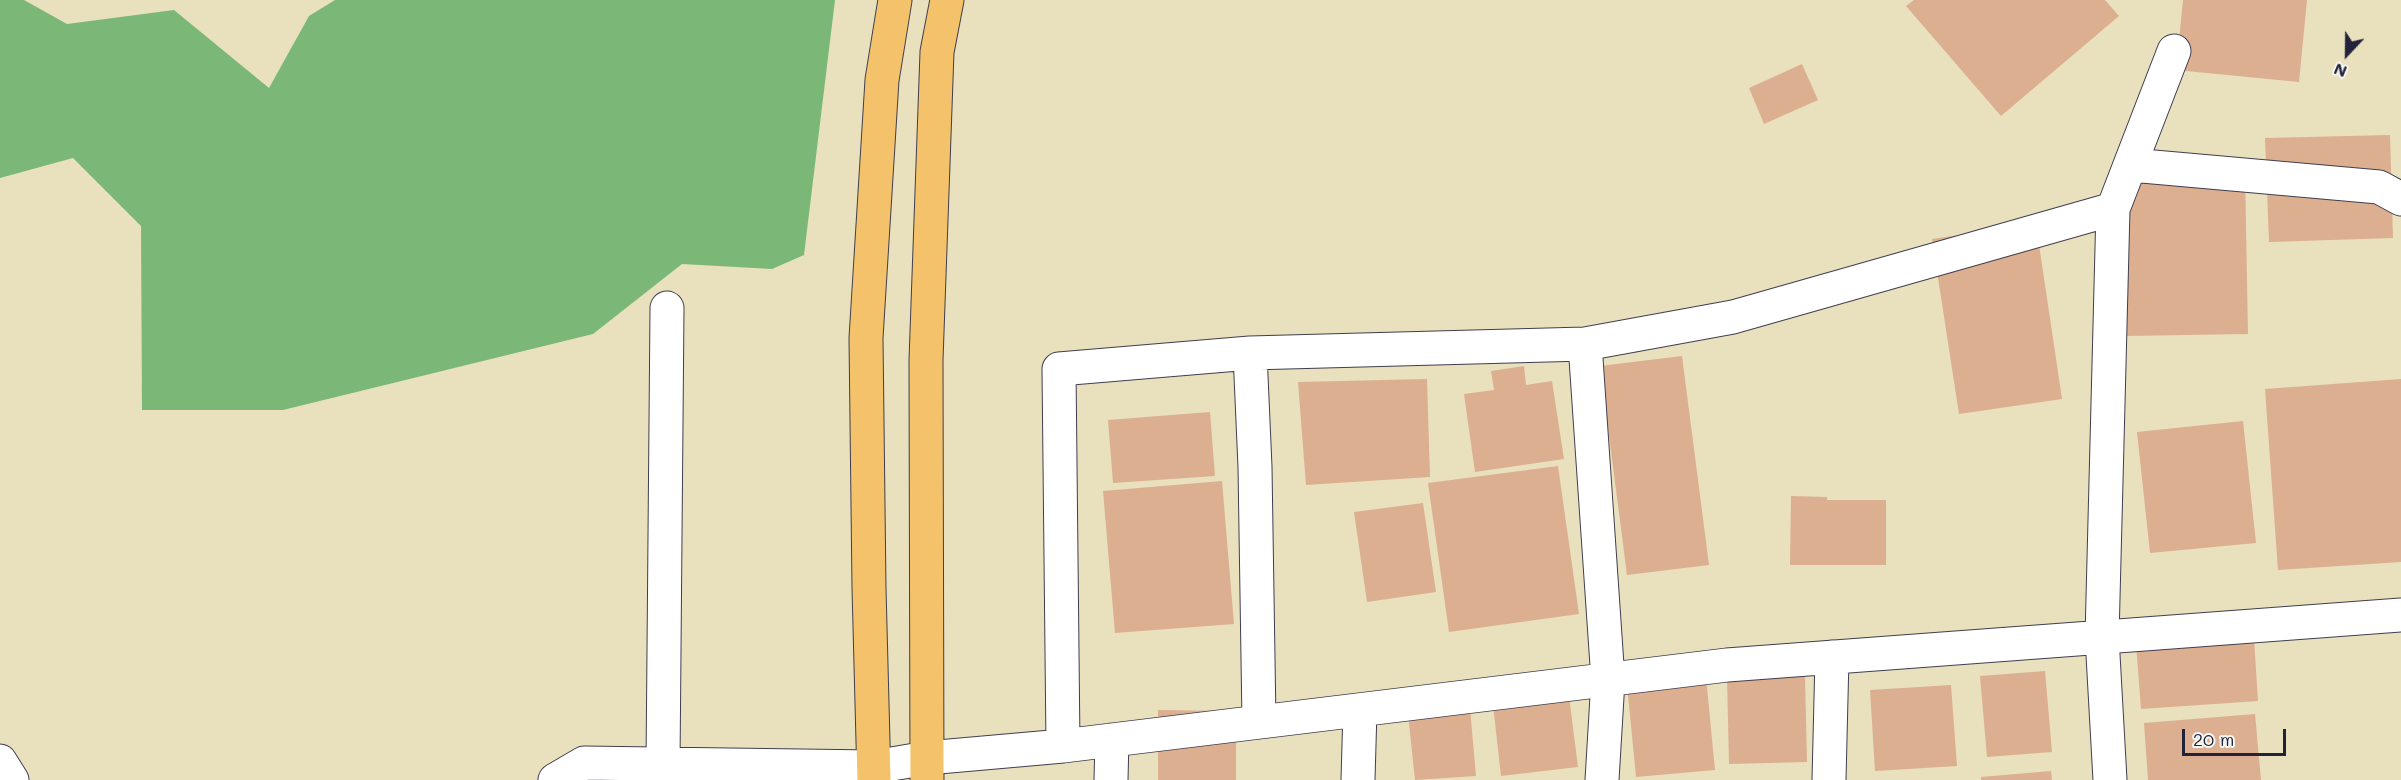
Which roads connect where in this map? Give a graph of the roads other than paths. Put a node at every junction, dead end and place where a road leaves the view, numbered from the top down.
1 (895, 0) edge
2 (946, 0) edge
3 (2174, 51) dead end
4 (2131, 165) junction
5 (2401, 199) edge
6 (2113, 209) junction
7 (667, 308) dead end
8 (1585, 344) junction
9 (1250, 352) junction
10 (2401, 615) edge
11 (2102, 637) junction
12 (1832, 657) junction
13 (1608, 680) junction
14 (1360, 710) junction
15 (1259, 722) junction
16 (1112, 740) junction
17 (1063, 746) junction
18 (0, 761) edge
19 (663, 764) junction
20 (927, 769) edge
21 (698, 772) edge
22 (874, 774) edge
23 (12, 780) edge
24 (555, 780) edge
25 (1111, 780) edge
26 (1358, 780) edge
27 (1602, 780) edge
28 (1830, 780) edge
29 (2110, 780) edge

1 - 22 main road
2 - 20 main road
3 - 4 street
4 - 5 street
4 - 6 street
6 - 8 street
6 - 11 street
7 - 19 street
8 - 9 street
8 - 13 street
9 - 15 street
9 - 17 street
10 - 11 street
11 - 12 street
11 - 29 street
12 - 13 street
12 - 28 street
13 - 14 street
13 - 27 street
14 - 15 street
14 - 26 street
15 - 16 street
16 - 17 street
16 - 25 street
17 - 20 street
18 - 23 street
19 - 21 street
19 - 24 street
20 - 22 street
21 - 22 street

